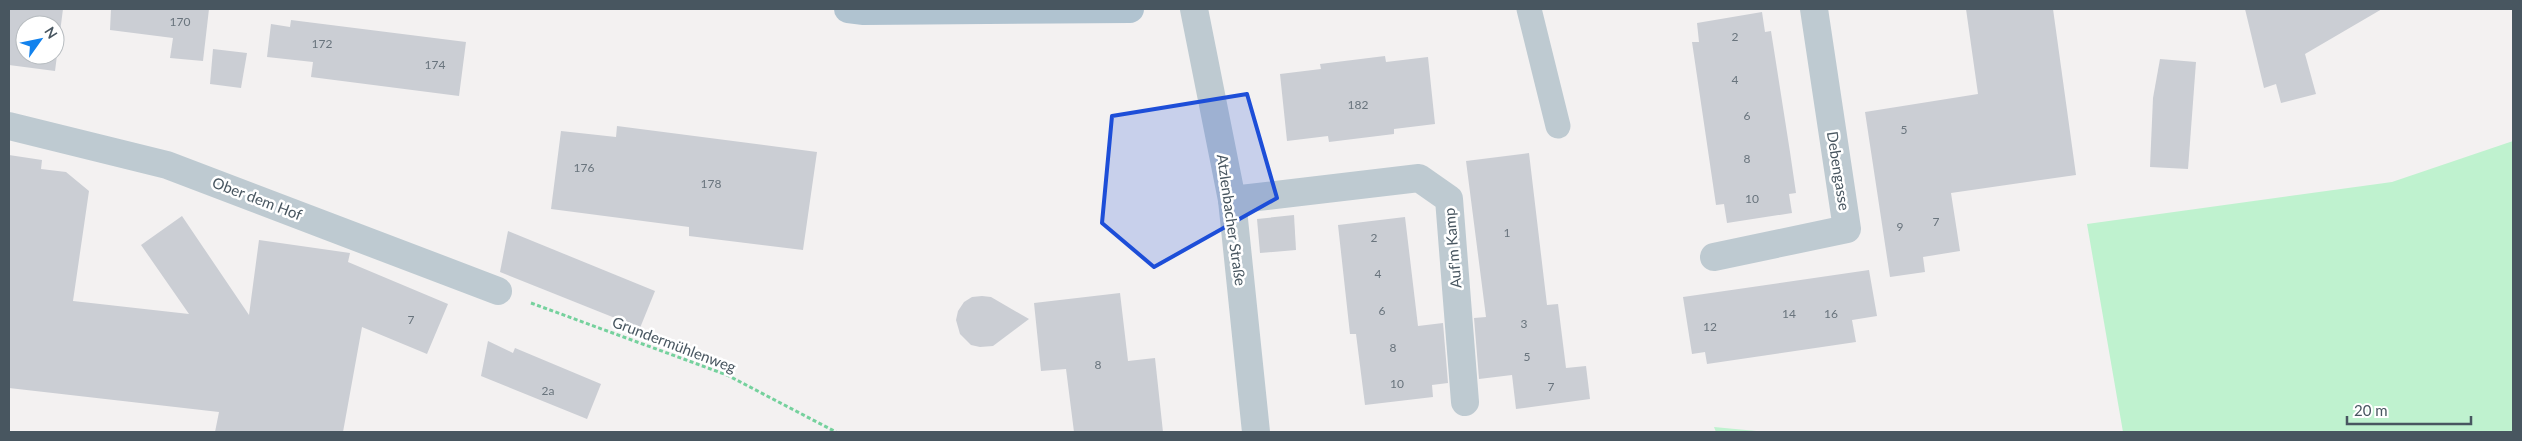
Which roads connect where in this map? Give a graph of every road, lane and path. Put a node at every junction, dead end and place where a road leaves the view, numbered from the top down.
1 (848, 9) edge
2 (1130, 9) edge
3 (1194, 9) edge
4 (1529, 9) edge
5 (1814, 9) edge
6 (9, 126) edge
7 (1558, 126) dead end
8 (1232, 200) junction
9 (1714, 256) dead end
10 (498, 291) joint
11 (1465, 402) dead end
12 (836, 432) edge
13 (1256, 432) edge

1 - 2 main road
3 - 8 street, Atzlenbacher Straße
4 - 7 lane
5 - 9 street, Debengasse
6 - 10 street, Ober dem Hof
8 - 11 street, Auf'm Kamp
8 - 13 street, Atzlenbacher Straße
10 - 12 path, Grundermühlenweg

